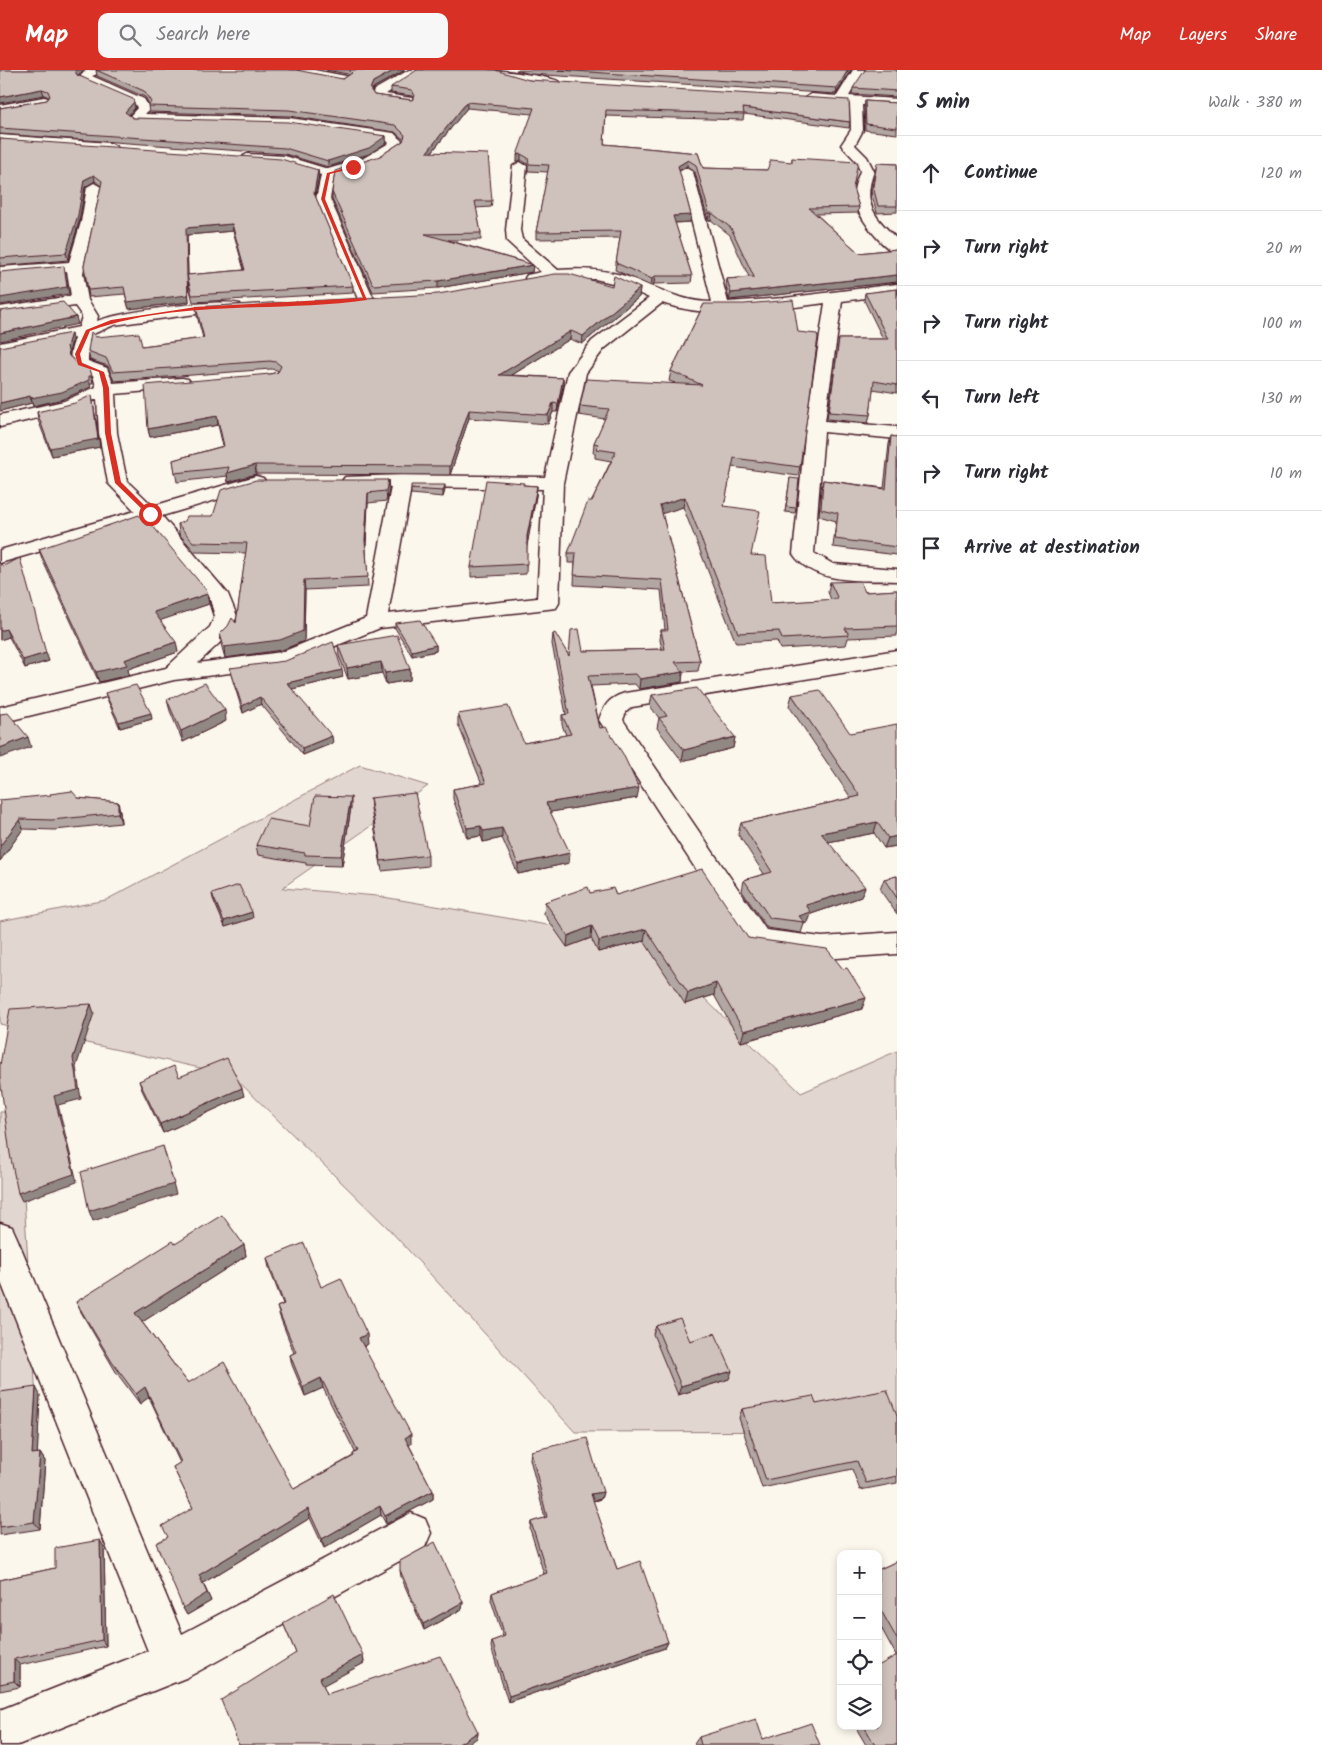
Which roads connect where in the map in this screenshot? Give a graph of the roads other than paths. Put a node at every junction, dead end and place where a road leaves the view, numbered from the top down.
1 (102, 70) edge
2 (296, 70) edge
3 (417, 70) edge
4 (496, 70) edge
5 (858, 70) edge
6 (344, 80) edge
7 (564, 83) edge
8 (803, 97) edge
9 (842, 99) junction
10 (44, 101) edge
11 (408, 101) edge
12 (856, 101) junction
13 (897, 103) edge
14 (0, 109) edge
15 (0, 139) edge
16 (123, 148) edge
17 (237, 157) edge
18 (520, 166) edge
19 (686, 172) edge
20 (328, 173) junction
21 (94, 186) edge
22 (890, 222) dead end
23 (875, 224) junction
24 (897, 248) edge
25 (76, 266) junction
26 (0, 272) edge
27 (554, 275) junction
28 (514, 281) edge
29 (897, 289) edge
30 (834, 297) junction
31 (384, 298) edge
32 (659, 298) junction
33 (366, 299) junction
34 (80, 300) junction
35 (346, 300) edge
36 (246, 306) edge
37 (721, 307) junction
38 (0, 312) edge
39 (88, 330) junction
40 (0, 348) edge
41 (203, 381) edge
42 (106, 388) junction
43 (0, 421) edge
44 (815, 426) junction
45 (897, 433) edge
46 (402, 481) junction
47 (275, 482) edge
48 (334, 482) edge
49 (553, 483) junction
50 (150, 514) junction
51 (0, 557) edge
52 (897, 575) edge
53 (376, 622) junction
54 (897, 657) edge
55 (174, 673) junction
56 (0, 714) edge
57 (897, 943) edge
58 (0, 1238) edge
59 (411, 1533) dead end
60 (173, 1662) junction
61 (0, 1731) edge

1 - 20 street
2 - 6 street
3 - 11 street
4 - 7 street
5 - 9 street
8 - 9 street
9 - 12 street
10 - 14 street
12 - 13 street
12 - 23 street
15 - 16 street
17 - 20 street
18 - 27 street
19 - 37 street
20 - 33 street
21 - 25 street
22 - 23 street
23 - 24 street
25 - 26 street
25 - 34 street
27 - 28 street
27 - 32 street
29 - 30 street
30 - 37 street
30 - 44 street
31 - 33 street
32 - 37 street
32 - 49 street
33 - 35 street
34 - 38 street
34 - 39 street
36 - 39 street
39 - 40 street
39 - 42 street
41 - 42 street
42 - 43 street
42 - 50 street
44 - 45 street
44 - 52 street
46 - 48 street
46 - 49 street
46 - 53 street
47 - 50 street
49 - 53 street
50 - 51 street
50 - 55 street
53 - 55 street
54 - 57 street
55 - 56 street
58 - 60 street
59 - 60 street
60 - 61 street

